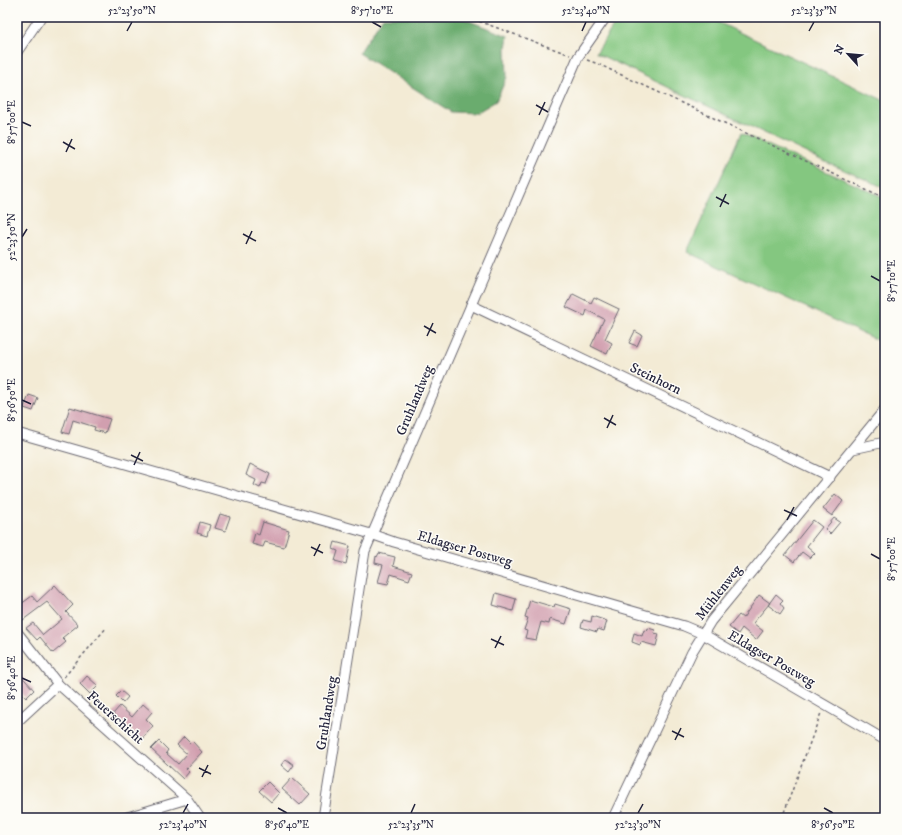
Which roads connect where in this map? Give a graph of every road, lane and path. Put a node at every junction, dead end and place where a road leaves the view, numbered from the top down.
1 (41, 17) edge
2 (468, 17) edge
3 (606, 17) edge
4 (17, 52) edge
5 (578, 57) junction
6 (885, 198) edge
7 (471, 305) junction
8 (885, 409) edge
9 (17, 433) edge
10 (885, 442) edge
11 (852, 449) junction
12 (830, 477) junction
13 (371, 534) junction
14 (106, 627) dead end
15 (17, 632) edge
16 (703, 634) junction
17 (58, 684) junction
18 (824, 705) junction
19 (17, 722) edge
20 (885, 740) edge
21 (187, 799) junction
22 (124, 818) edge
23 (200, 818) edge
24 (323, 818) edge
25 (613, 818) edge
26 (782, 818) edge

1 - 4 street
2 - 5 path
3 - 5 street, Gruhlandweg
5 - 6 path
5 - 7 street, Gruhlandweg
7 - 12 street, Steinhorn
7 - 13 street, Gruhlandweg
8 - 11 street, Mühlenweg
9 - 13 street, Eldagser Postweg
10 - 11 street
11 - 12 street, Mühlenweg
12 - 16 street, Mühlenweg
13 - 16 street, Eldagser Postweg
13 - 24 street, Gruhlandweg
14 - 17 path
15 - 17 street, Feuerschicht
16 - 18 street, Eldagser Postweg
16 - 25 street, Mühlenweg
17 - 19 street
17 - 21 street, Feuerschicht
18 - 20 street, Eldagser Postweg
18 - 26 path
21 - 22 street
21 - 23 street, Feuerschicht

